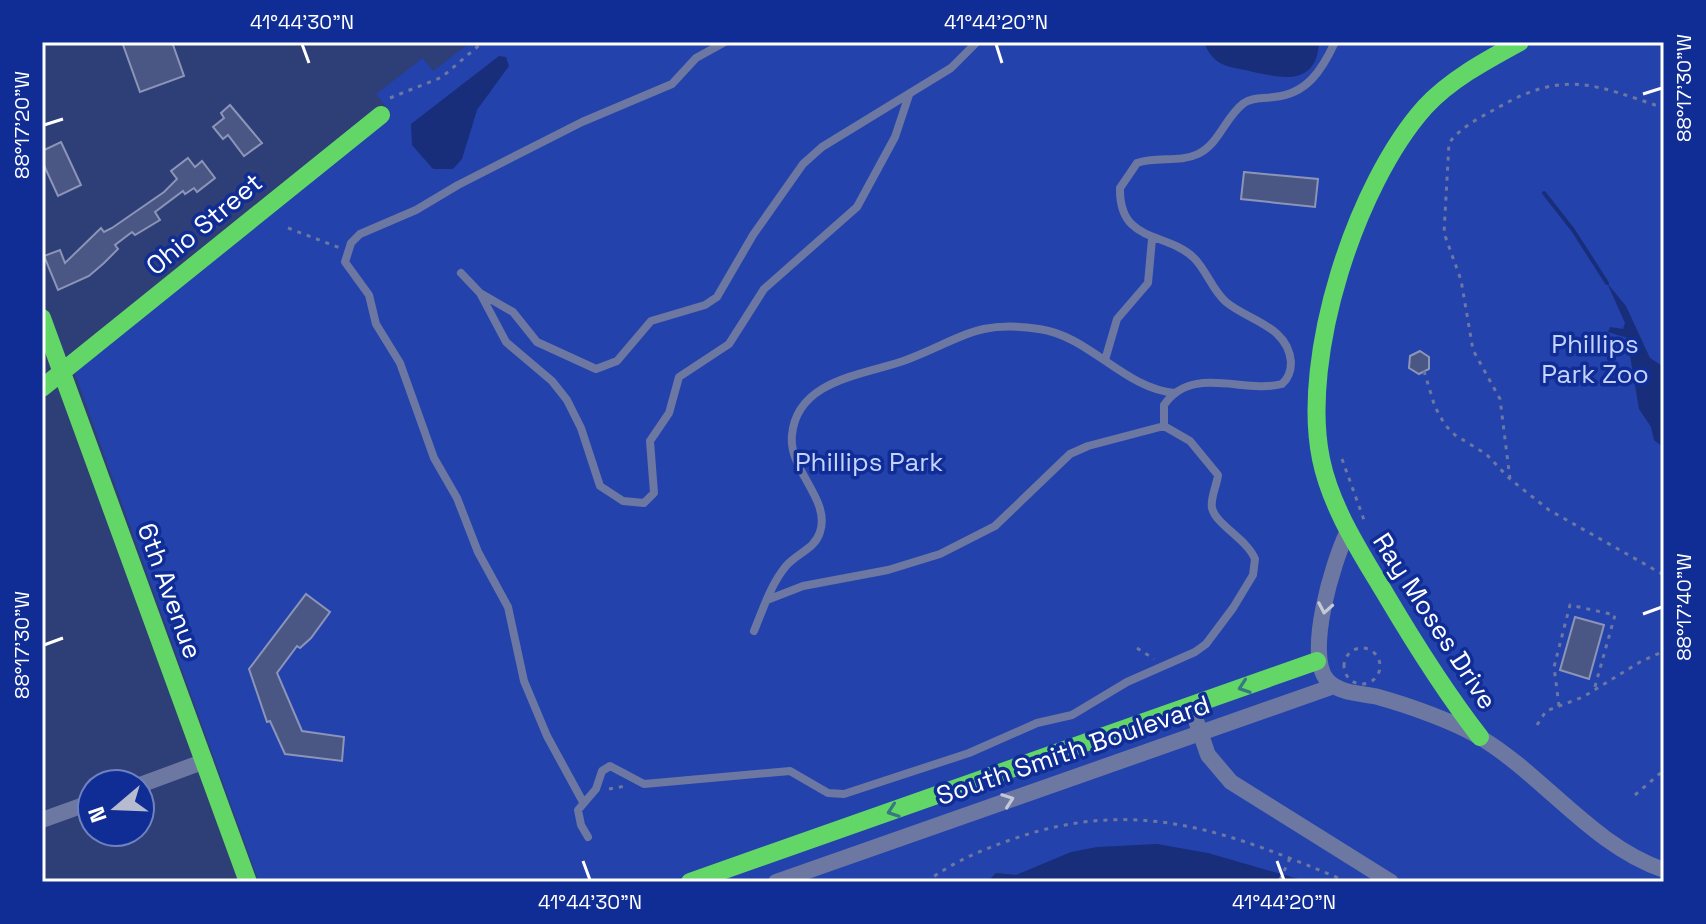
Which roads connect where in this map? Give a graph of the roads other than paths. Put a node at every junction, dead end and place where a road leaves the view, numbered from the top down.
1 (725, 42) edge
2 (977, 42) edge
3 (1335, 42) edge
4 (1520, 42) edge
5 (909, 95) junction
6 (382, 108) road end
7 (1152, 239) junction
8 (461, 273) dead end
9 (480, 293) junction
10 (42, 318) edge
11 (1105, 360) junction
12 (62, 373) junction
13 (42, 388) edge
14 (1176, 393) junction
15 (1164, 426) junction
16 (1352, 529) junction
17 (766, 600) junction
18 (754, 631) dead end
19 (1317, 661) junction
20 (1334, 686) junction
21 (1191, 706) junction
22 (1199, 732) junction
23 (1480, 737) junction
24 (205, 761) junction
25 (156, 779) edge
26 (583, 802) junction
27 (76, 808) edge
28 (42, 820) edge
29 (820, 836) junction
30 (588, 837) dead end
31 (830, 863) junction
32 (1664, 870) edge
33 (248, 882) edge
34 (690, 882) edge
35 (776, 882) edge
36 (1391, 882) edge

1 - 26 lane
2 - 5 lane
3 - 7 lane
4 - 16 street, Ray Moses Drive
5 - 9 lane
5 - 9 lane
6 - 12 street, Ohio Street
7 - 11 lane
7 - 14 lane
8 - 9 lane
10 - 12 street, 6th Avenue
11 - 14 lane
11 - 17 lane
12 - 13 street, Ohio Street
12 - 24 street, 6th Avenue
14 - 15 lane
15 - 17 lane
15 - 26 lane
16 -> 19 street
16 - 23 street, Ray Moses Drive
17 - 18 lane
19 - 20 street
19 -> 21 street, South Smith Boulevard
20 - 22 street, South Smith Boulevard
20 - 23 street
21 - 22 street
21 -> 29 street, South Smith Boulevard
31 -> 22 street, South Smith Boulevard
22 - 36 street
23 - 32 street
24 - 25 street
24 - 33 street, 6th Avenue
26 - 30 lane
27 - 28 street
29 - 31 street
29 - 34 street, South Smith Boulevard
31 - 35 street, South Smith Boulevard

